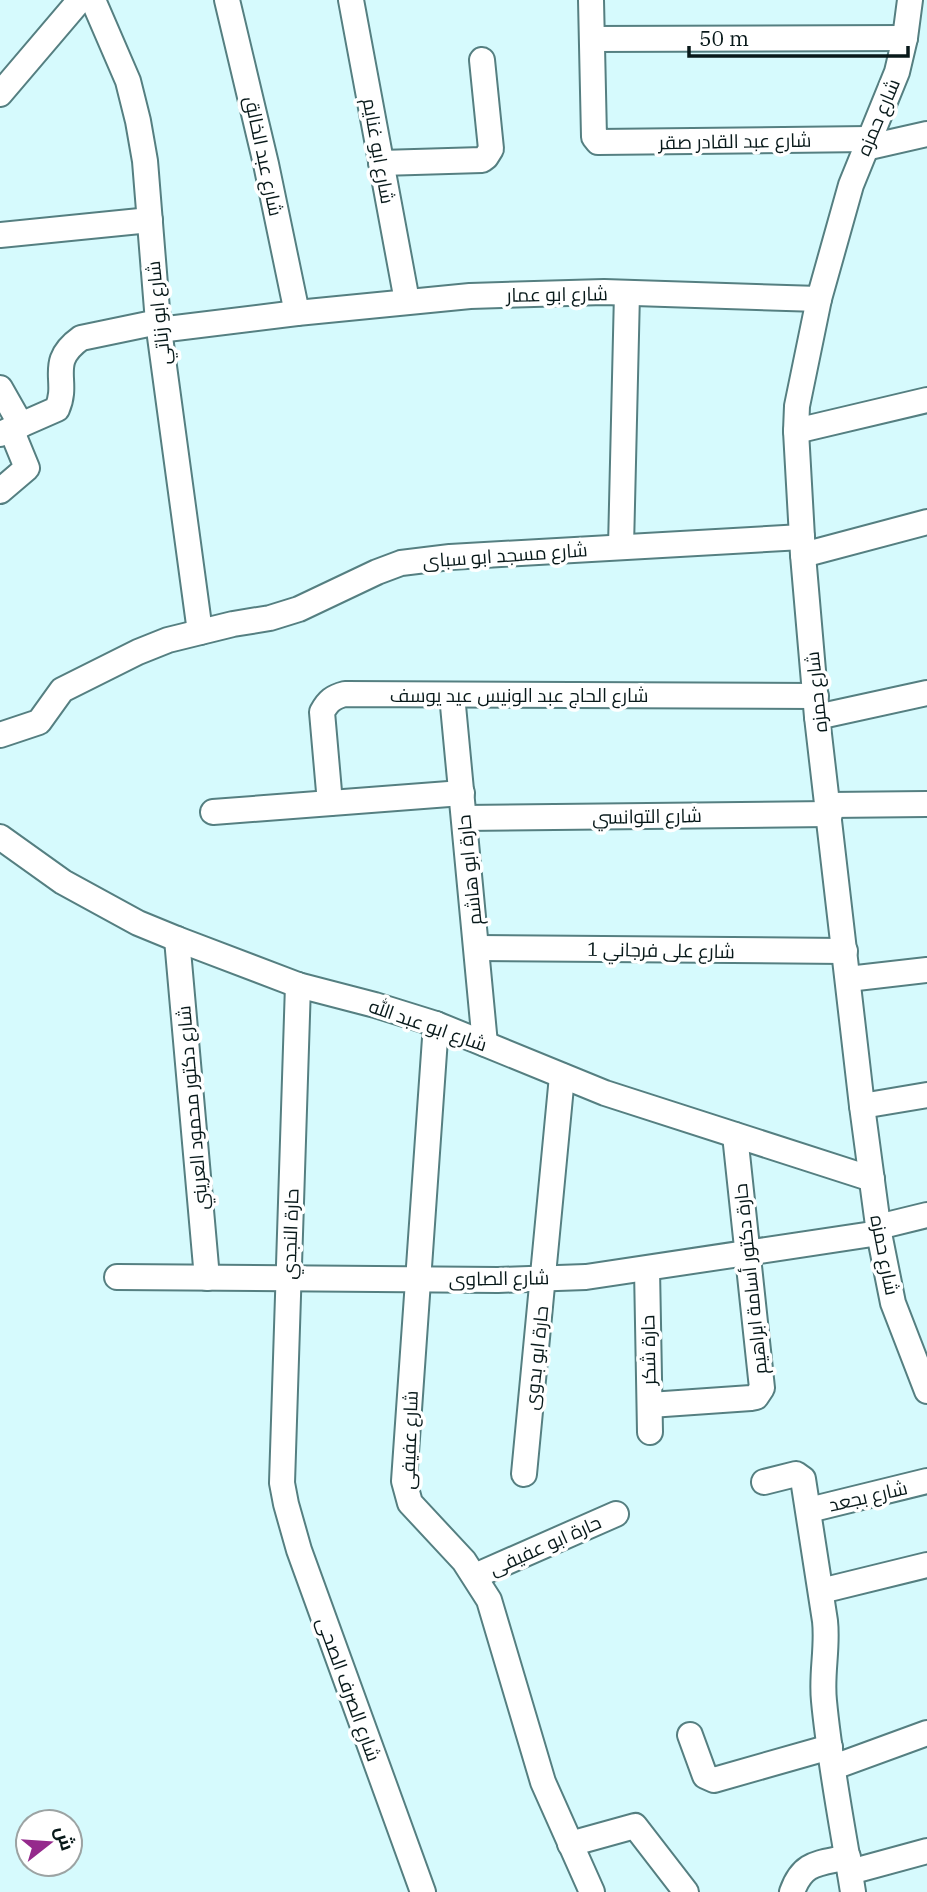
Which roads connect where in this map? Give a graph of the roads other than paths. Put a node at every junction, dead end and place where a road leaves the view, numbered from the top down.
1 (93, 0) edge
2 (228, 0) edge
3 (351, 0) edge
4 (591, 0) edge
5 (910, 0) edge
6 (69, 6) edge
7 (592, 39) junction
8 (912, 46) edge
9 (482, 60) dead end
10 (0, 93) edge
11 (927, 134) edge
12 (867, 144) junction
13 (381, 163) junction
14 (150, 220) junction
15 (0, 235) edge
16 (627, 293) junction
17 (819, 299) junction
18 (407, 301) junction
19 (297, 313) junction
20 (158, 326) junction
21 (0, 388) edge
22 (927, 400) edge
23 (11, 429) edge
24 (796, 432) junction
25 (0, 491) edge
26 (927, 522) edge
27 (802, 546) junction
28 (621, 547) junction
29 (200, 632) junction
30 (927, 693) edge
31 (452, 695) junction
32 (816, 707) junction
33 (0, 735) edge
34 (462, 793) junction
35 (330, 803) junction
36 (927, 804) edge
37 (829, 810) junction
38 (213, 812) dead end
39 (464, 818) junction
40 (0, 837) edge
41 (177, 939) junction
42 (477, 948) junction
43 (845, 951) junction
44 (927, 970) edge
45 (848, 979) junction
46 (298, 985) junction
47 (436, 1024) junction
48 (485, 1044) junction
49 (562, 1076) junction
50 (927, 1095) edge
51 (862, 1106) junction
52 (735, 1135) junction
53 (872, 1179) junction
54 (927, 1215) edge
55 (878, 1230) junction
56 (747, 1254) junction
57 (647, 1269) junction
58 (117, 1277) dead end
59 (543, 1277) junction
60 (207, 1278) junction
61 (289, 1279) junction
62 (418, 1279) junction
63 (917, 1339) edge
64 (927, 1391) edge
65 (650, 1405) junction
66 (650, 1432) dead end
67 (524, 1474) dead end
68 (927, 1481) edge
69 (764, 1482) dead end
70 (282, 1483) joint
71 (809, 1510) junction
72 (616, 1514) dead end
73 (927, 1565) edge
74 (474, 1576) junction
75 (821, 1591) junction
76 (927, 1734) edge
77 (690, 1735) dead end
78 (832, 1757) junction
79 (570, 1844) junction
80 (927, 1851) edge
81 (850, 1874) edge
82 (423, 1892) edge
83 (592, 1892) edge
84 (686, 1892) edge
85 (792, 1892) edge

1 - 14 street, شارع ابو زناتي
2 - 19 street, شارع عبد الخالق
3 - 13 street, شارع ابو غنايم
4 - 7 street
5 - 8 street, شارع حمزه
6 - 10 street
7 - 8 street
7 - 12 street, شارع عبد القادر صقر
8 - 12 street, شارع حمزه
9 - 13 street
11 - 12 street, شارع عبد القادر صقر
12 - 17 street, شارع حمزه
13 - 18 street, شارع ابو غنايم
14 - 15 street
14 - 20 street, شارع ابو زناتي
16 - 17 street, شارع ابو عمار
16 - 18 street, شارع ابو عمار
16 - 28 street
17 - 24 street, شارع حمزه
18 - 19 street, شارع ابو عمار
19 - 20 street, شارع ابو عمار
20 - 23 street, شارع ابو عمار
20 - 29 street, شارع ابو زناتي
21 - 23 street
22 - 24 street
23 - 25 street
24 - 27 street, شارع حمزه
26 - 27 street, شارع مسجد ابو سباى
27 - 28 street, شارع مسجد ابو سباى
27 - 32 street, شارع حمزه
28 - 29 street, شارع مسجد ابو سباى
29 - 33 street, شارع مسجد ابو سباى
30 - 32 street, شارع الحاج عبد الونيس عيد يوسف
31 - 32 street, شارع الحاج عبد الونيس عيد يوسف
31 - 34 street, حارة ابو هاشم
31 - 35 street, شارع الحاج عبد الونيس عيد يوسف
32 - 37 street, شارع حمزه
34 - 35 street
34 - 39 street, حارة ابو هاشم
35 - 38 street
36 - 37 street, شارع التوانسي
37 - 39 street, شارع التوانسي
37 - 43 street, شارع حمزه
39 - 42 street, حارة ابو هاشم
40 - 41 street, شارع ابو عبد الله
41 - 46 street, شارع ابو عبد الله
41 - 60 street, شارع دكتور محمود العريني
42 - 43 street, شارع على فرجاني 1
42 - 48 street, حارة ابو هاشم
43 - 45 street, شارع حمزه
44 - 45 street
45 - 51 street, شارع حمزه
46 - 47 street, شارع ابو عبد الله
46 - 61 street, حارة النجدي
47 - 48 street, شارع ابو عبد الله
47 - 62 street, شارع عفيفى
48 - 49 street, شارع ابو عبد الله
49 - 52 street, شارع ابو عبد الله
49 - 59 street, حارة ابو بدوى
50 - 51 street
51 - 53 street, شارع حمزه
52 - 53 street, شارع ابو عبد الله
52 - 56 street, حارة دكتور أسامة ابراهيم
53 - 55 street, شارع حمزه
54 - 55 street, شارع الصاوى
55 - 56 street, شارع الصاوى
55 - 63 street, شارع حمزه
56 - 57 street, شارع الصاوى
56 - 65 street, حارة دكتور أسامة ابراهيم
57 - 59 street, شارع الصاوى
57 - 65 street, حارة شكر
58 - 60 street, شارع الصاوى
59 - 62 street, شارع الصاوى
59 - 67 street, حارة ابو بدوى
60 - 61 street, شارع الصاوى
61 - 62 street, شارع الصاوى
61 - 70 street, حارة النجدي
62 - 74 street, شارع عفيفى
63 - 64 street, شارع حمزه
65 - 66 street, حارة شكر
68 - 71 street, شارع بجعد
69 - 71 street
70 - 82 street, شارع الصرف الصحى
71 - 75 street
72 - 74 street, حارة ابو عفيفى
73 - 75 street
74 - 79 street, شارع عفيفى
75 - 78 street
76 - 78 street
77 - 78 street
78 - 81 street
79 - 83 street, شارع عفيفى
79 - 84 street
80 - 81 street
81 - 85 street

